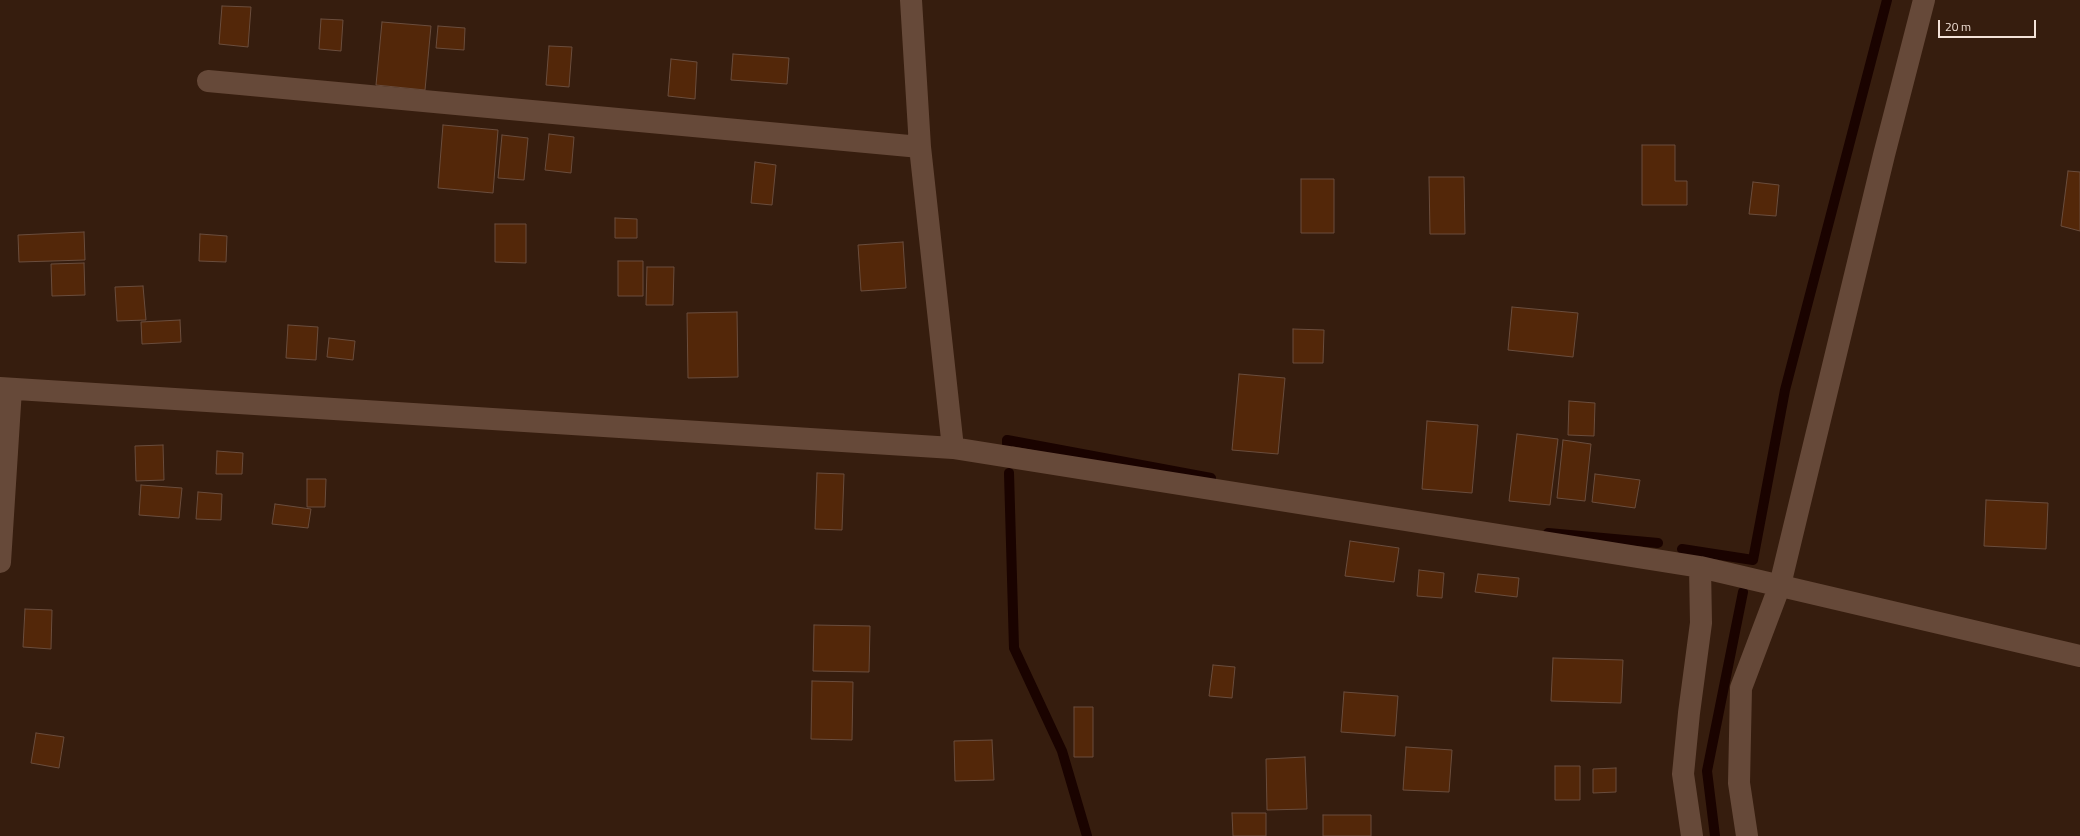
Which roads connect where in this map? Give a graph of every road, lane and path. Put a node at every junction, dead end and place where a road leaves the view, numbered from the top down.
1 (911, 0) edge
2 (1924, 0) edge
3 (208, 81) dead end
4 (920, 147) junction
5 (6, 389) edge
6 (953, 448) junction
7 (0, 562) edge
8 (1700, 567) junction
9 (1780, 586) junction
10 (2080, 656) edge
11 (1692, 836) edge
12 (1747, 836) edge

1 - 4 street
2 - 9 street
3 - 4 street
4 - 6 street
5 - 6 street
5 - 7 street
6 - 8 street
8 - 9 street
8 - 11 street
9 - 10 street
9 - 12 street

